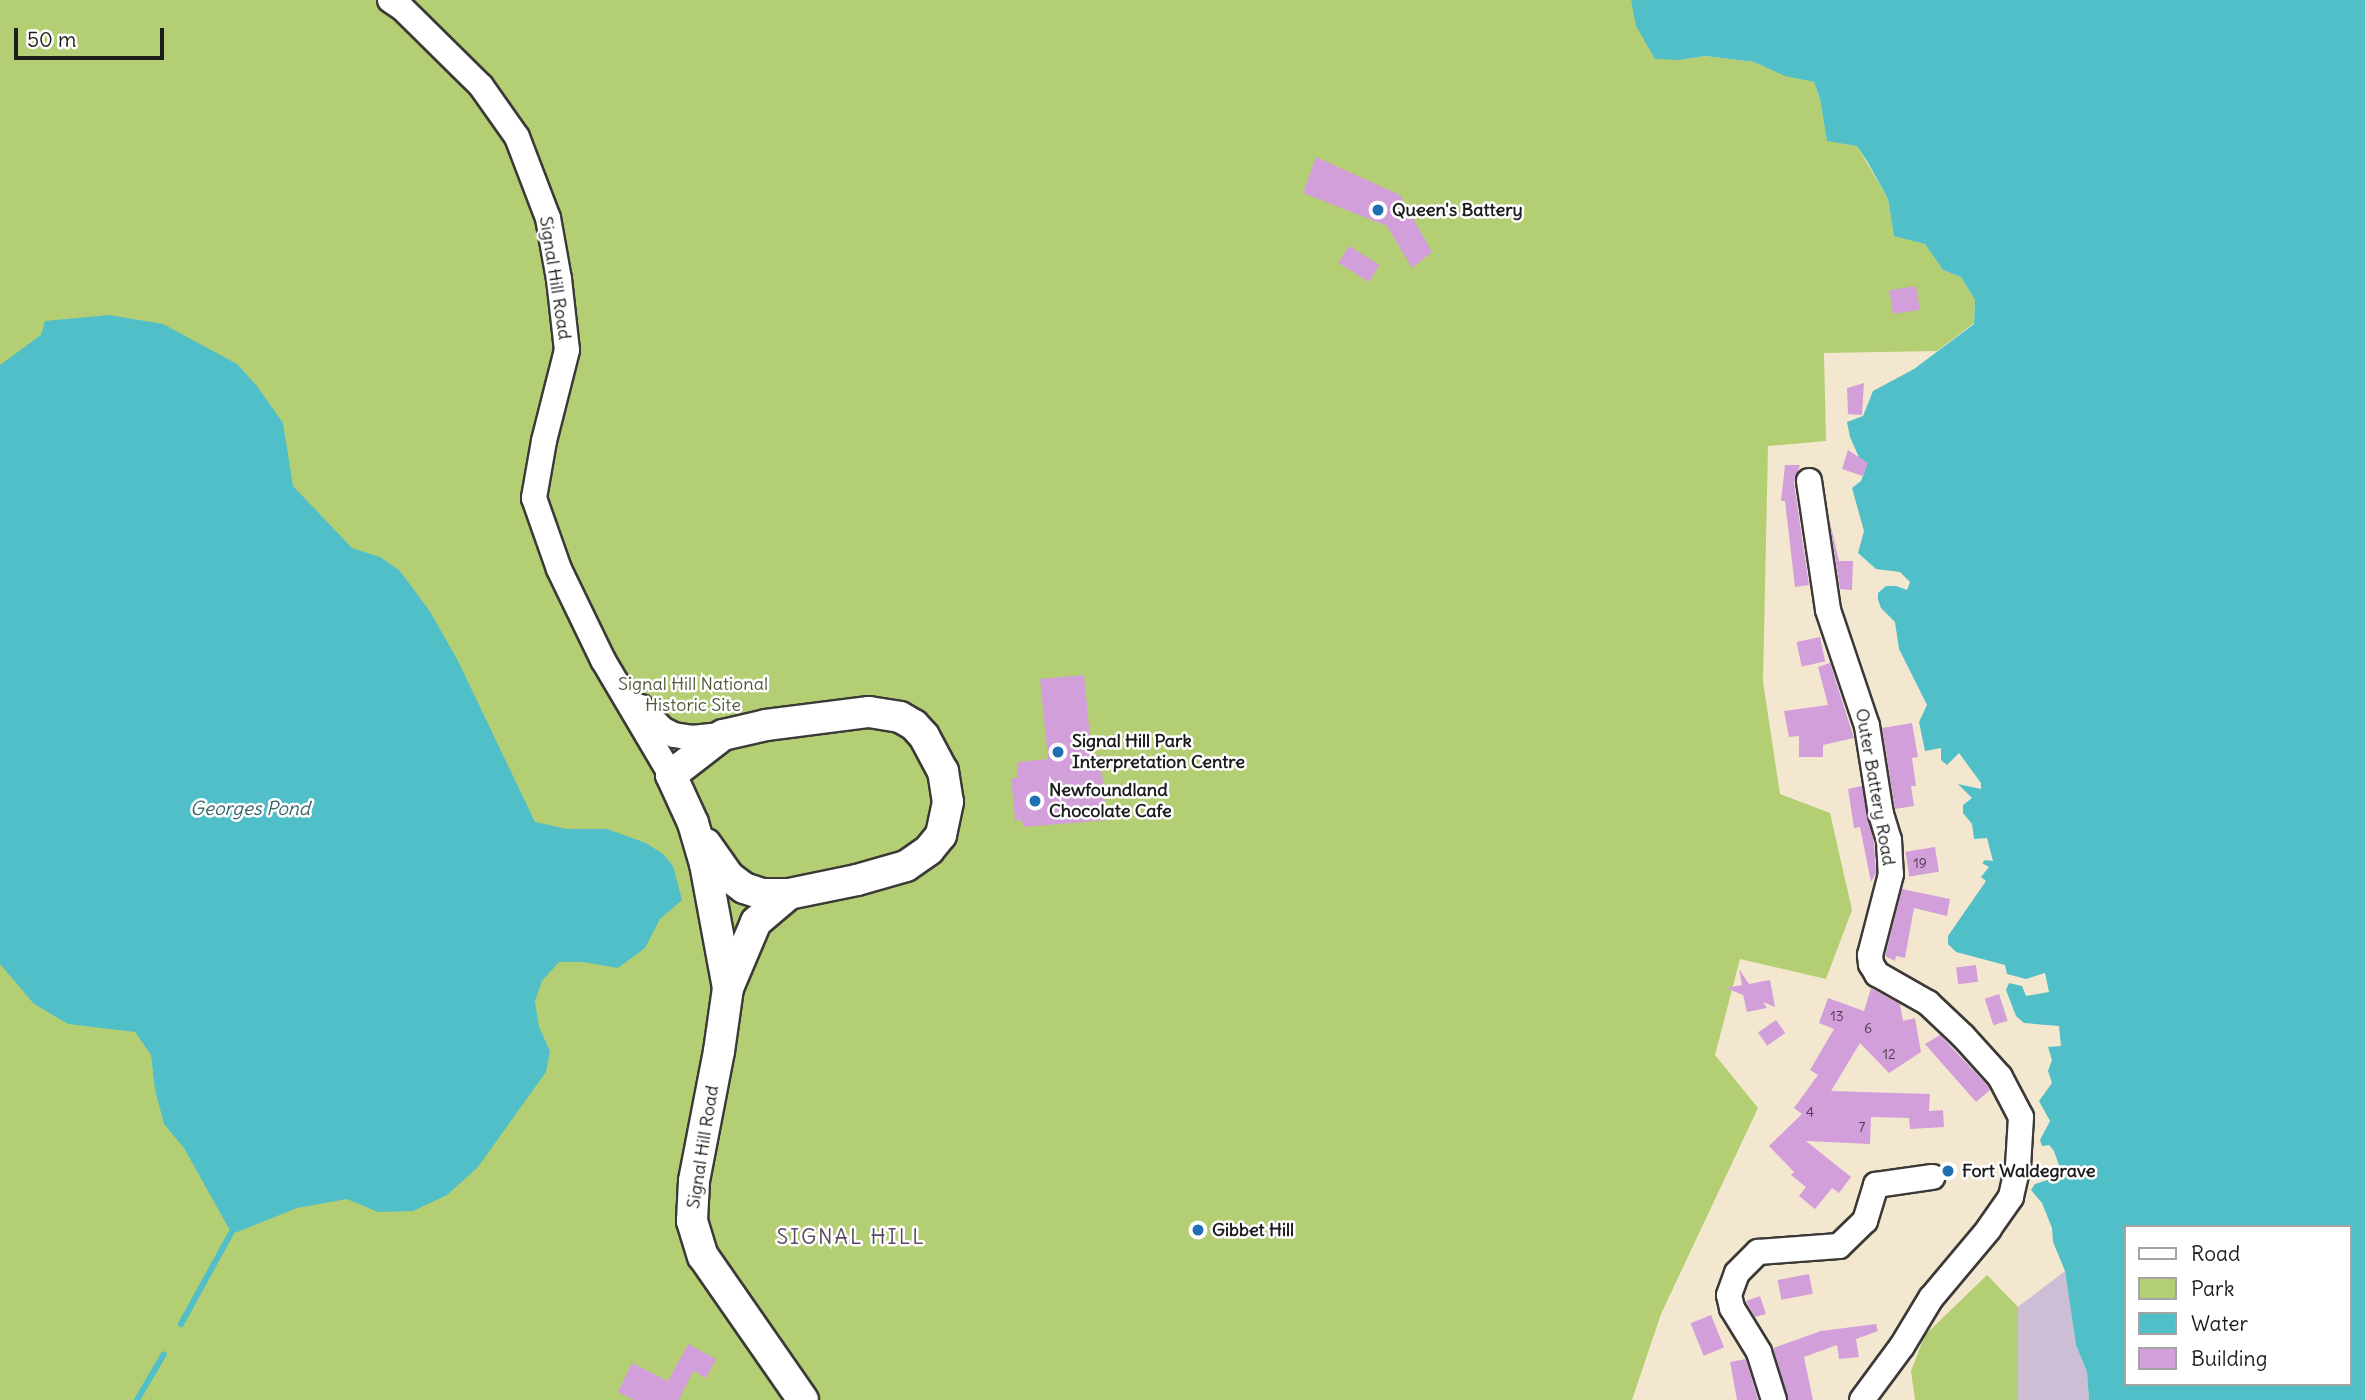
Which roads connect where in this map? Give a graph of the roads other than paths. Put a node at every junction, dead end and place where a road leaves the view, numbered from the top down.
1 (390, 0) edge
2 (1809, 481) dead end
3 (611, 676) junction
4 (723, 735) junction
5 (671, 775) junction
6 (693, 823) junction
7 (789, 894) junction
8 (727, 988) junction
9 (1932, 1177) dead end
10 (1869, 1397) edge
11 (803, 1400) edge
12 (1774, 1400) edge

1 - 3 street, Signal Hill Road
2 - 10 street, Outer Battery Road
3 - 4 street, Signal Hill Road
3 - 5 street, Signal Hill Road
4 - 5 street
4 - 7 street, Signal Hill Road
5 - 6 street, Signal Hill Road
6 - 7 street
6 - 8 street, Signal Hill Road
7 - 8 street, Signal Hill Road
8 - 11 street, Signal Hill Road
9 - 12 street

